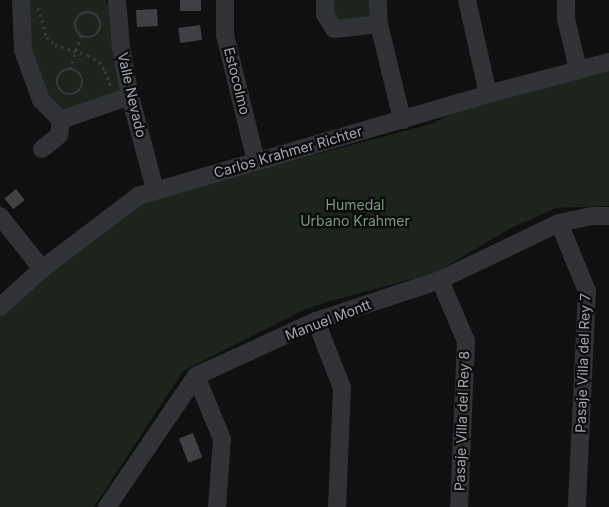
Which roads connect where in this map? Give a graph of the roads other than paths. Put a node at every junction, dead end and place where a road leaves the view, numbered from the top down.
1 (117, 0) edge
2 (225, 0) edge
3 (325, 0) edge
4 (378, 0) edge
5 (467, 0) edge
6 (566, 0) edge
7 (28, 2) edge
8 (379, 24) junction
9 (609, 62) edge
10 (578, 69) junction
11 (488, 94) junction
12 (130, 96) junction
13 (61, 120) junction
14 (402, 120) junction
15 (42, 148) dead end
16 (256, 161) junction
17 (155, 189) junction
18 (0, 216) edge
19 (609, 216) edge
20 (559, 223) junction
21 (42, 269) junction
22 (440, 280) junction
23 (0, 307) edge
24 (316, 321) junction
25 (196, 376) junction
26 (108, 507) edge
27 (217, 507) edge
28 (337, 507) edge
29 (459, 507) edge
30 (577, 507) edge

1 - 12 street, Valle Nevado
2 - 16 street, Estocolmo
3 - 8 street
4 - 8 street
5 - 11 street
6 - 10 street
7 - 13 street
8 - 14 street
9 - 10 street, Carlos Krahmer Richter
10 - 11 street, Carlos Krahmer Richter
11 - 14 street, Carlos Krahmer Richter
12 - 13 street
12 - 17 street, Valle Nevado
13 - 15 street
14 - 16 street, Carlos Krahmer Richter
16 - 17 street, Carlos Krahmer Richter
17 - 21 street, Carlos Krahmer Richter
18 - 21 street
19 - 20 street, Manuel Montt
20 - 22 street, Manuel Montt
20 - 30 street, Pasaje Villa del Rey 7
21 - 23 street, Carlos Krahmer Richter
22 - 24 street, Manuel Montt
22 - 29 street, Pasaje Villa del Rey 8
24 - 25 street, Manuel Montt
24 - 28 street
25 - 26 street
25 - 27 street

